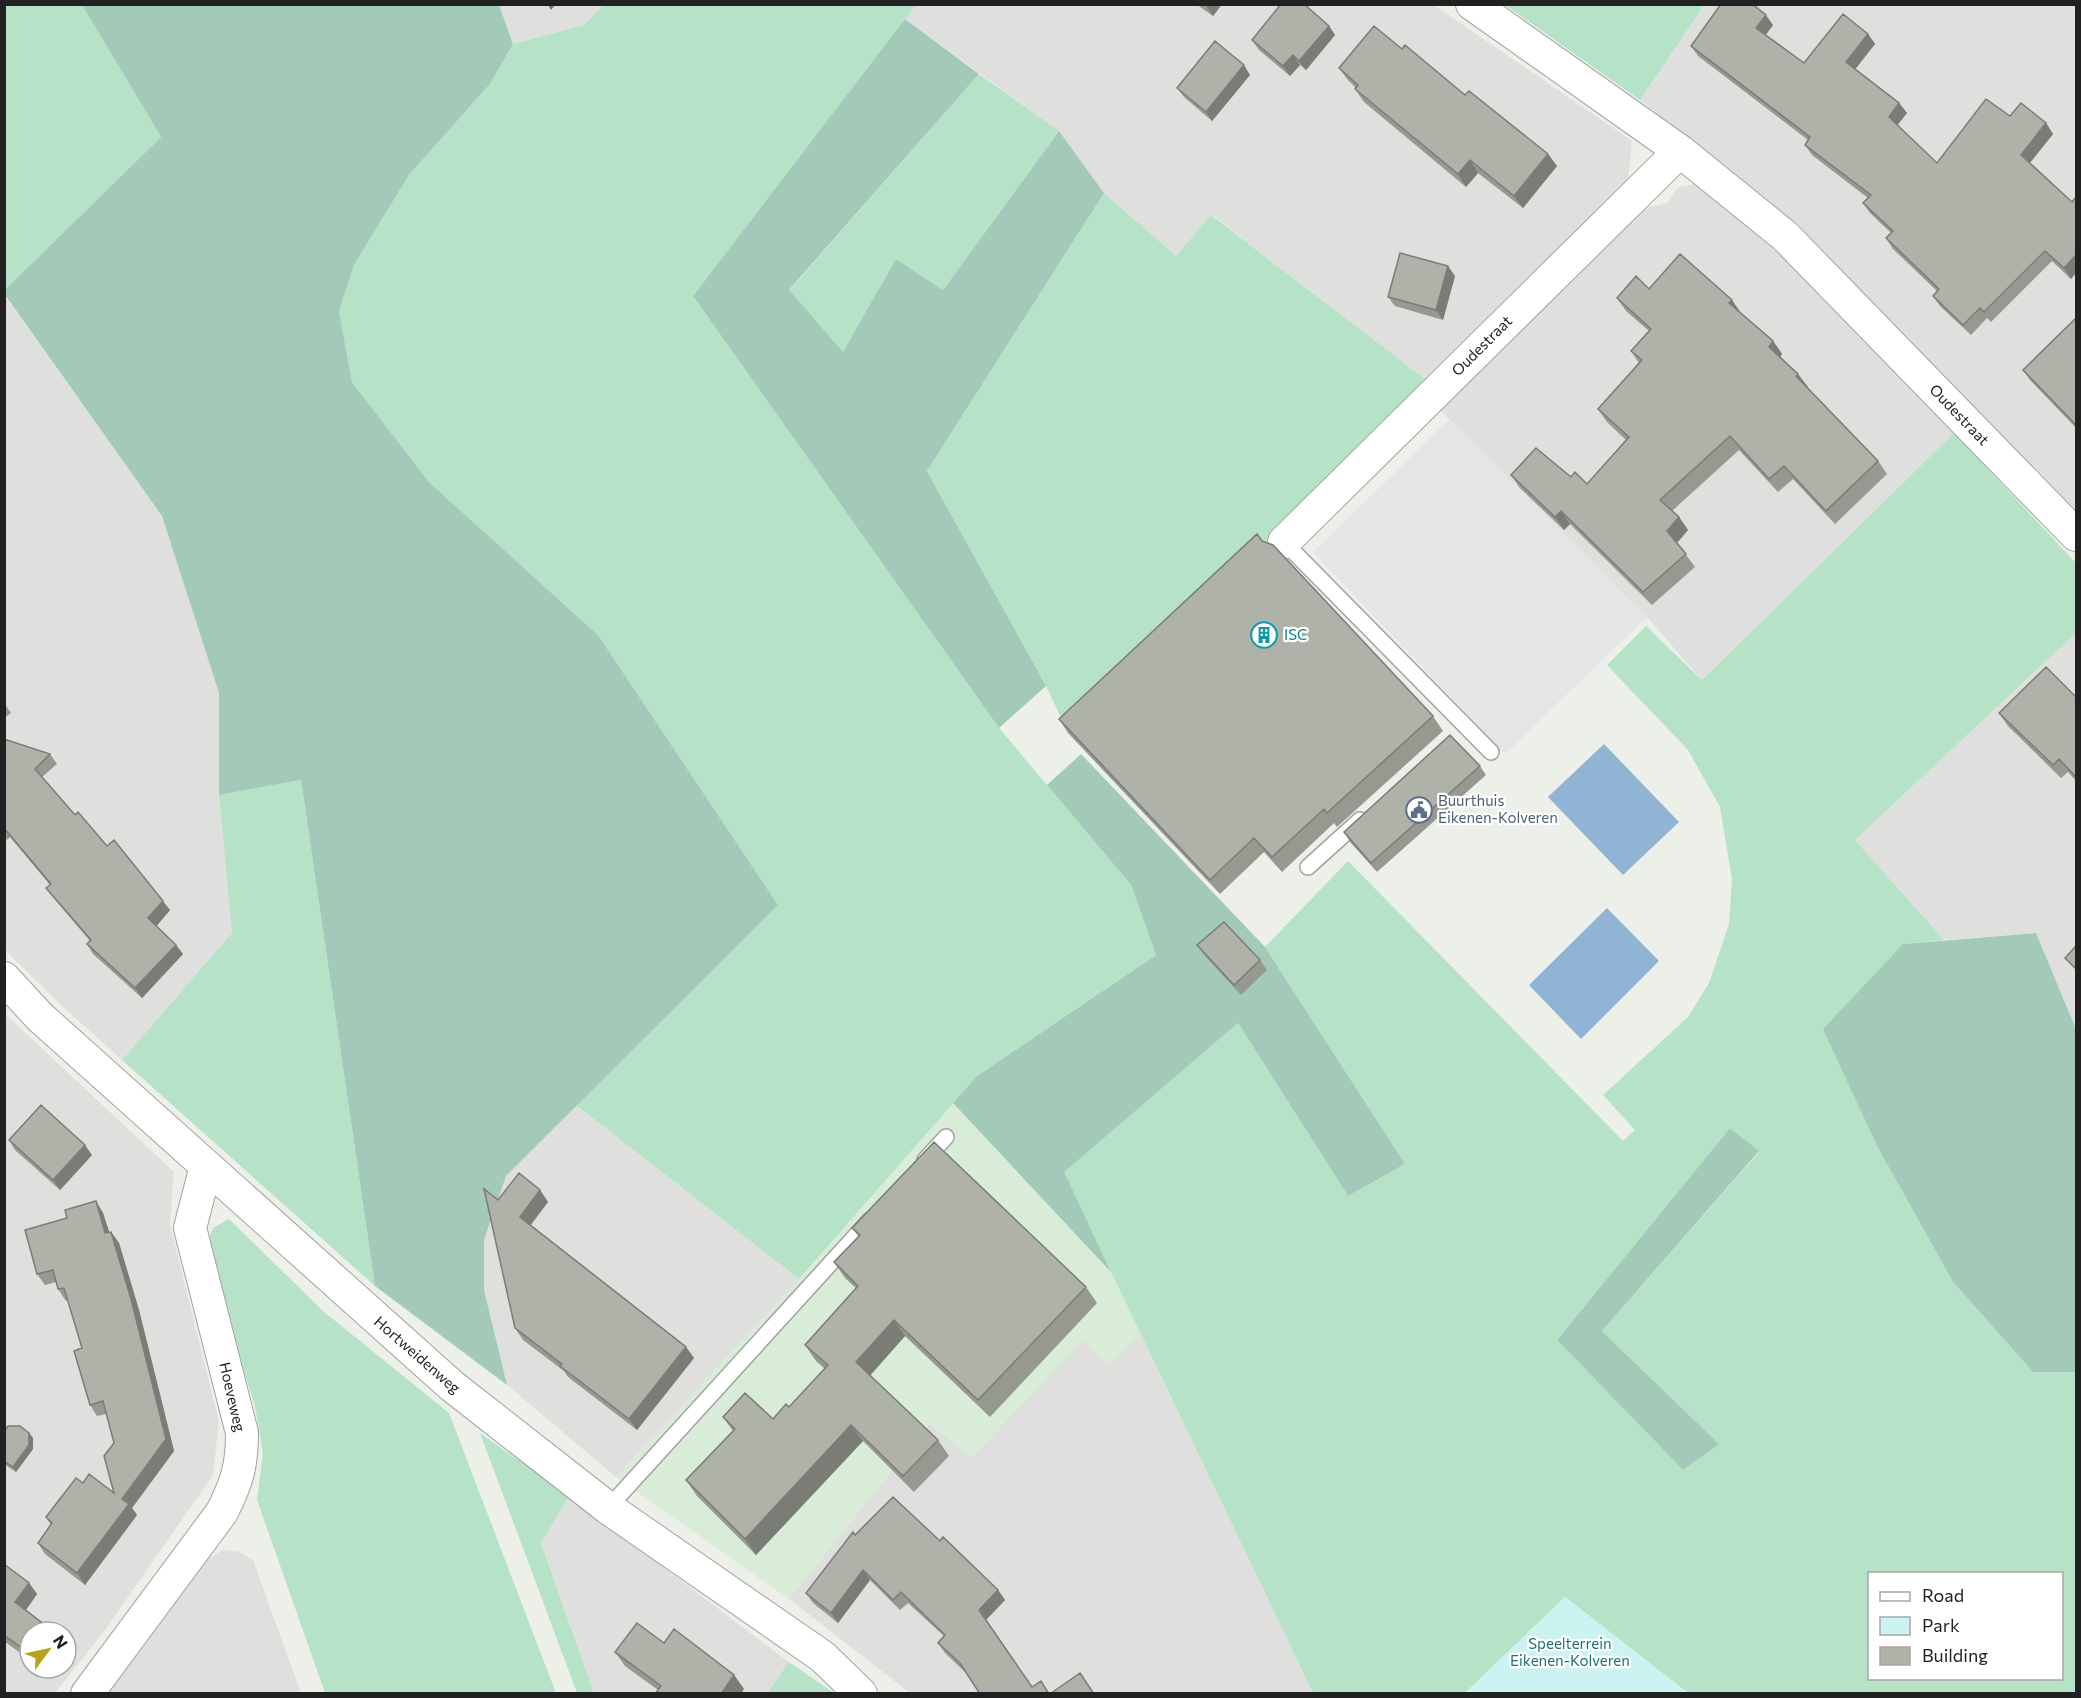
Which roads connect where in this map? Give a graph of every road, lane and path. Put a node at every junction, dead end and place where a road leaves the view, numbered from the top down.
1 (1472, 4) edge
2 (1680, 151) junction
3 (2076, 535) edge
4 (1284, 542) joint
5 (1491, 752) dead end
6 (1368, 813) edge
7 (1308, 867) dead end
8 (4, 978) edge
9 (946, 1137) dead end
10 (206, 1166) junction
11 (914, 1172) edge
12 (881, 1208) edge
13 (608, 1508) junction
14 (87, 1694) edge
15 (861, 1694) edge

1 - 2 street, Oudestraat
2 - 3 street, Oudestraat
2 - 4 street, Oudestraat
4 - 5 lane
6 - 7 lane
8 - 10 street, Hortweidenweg
9 - 11 lane
10 - 13 street, Hortweidenweg
10 - 14 street, Hoeveweg
12 - 13 lane
13 - 15 street, Hortweidenweg

